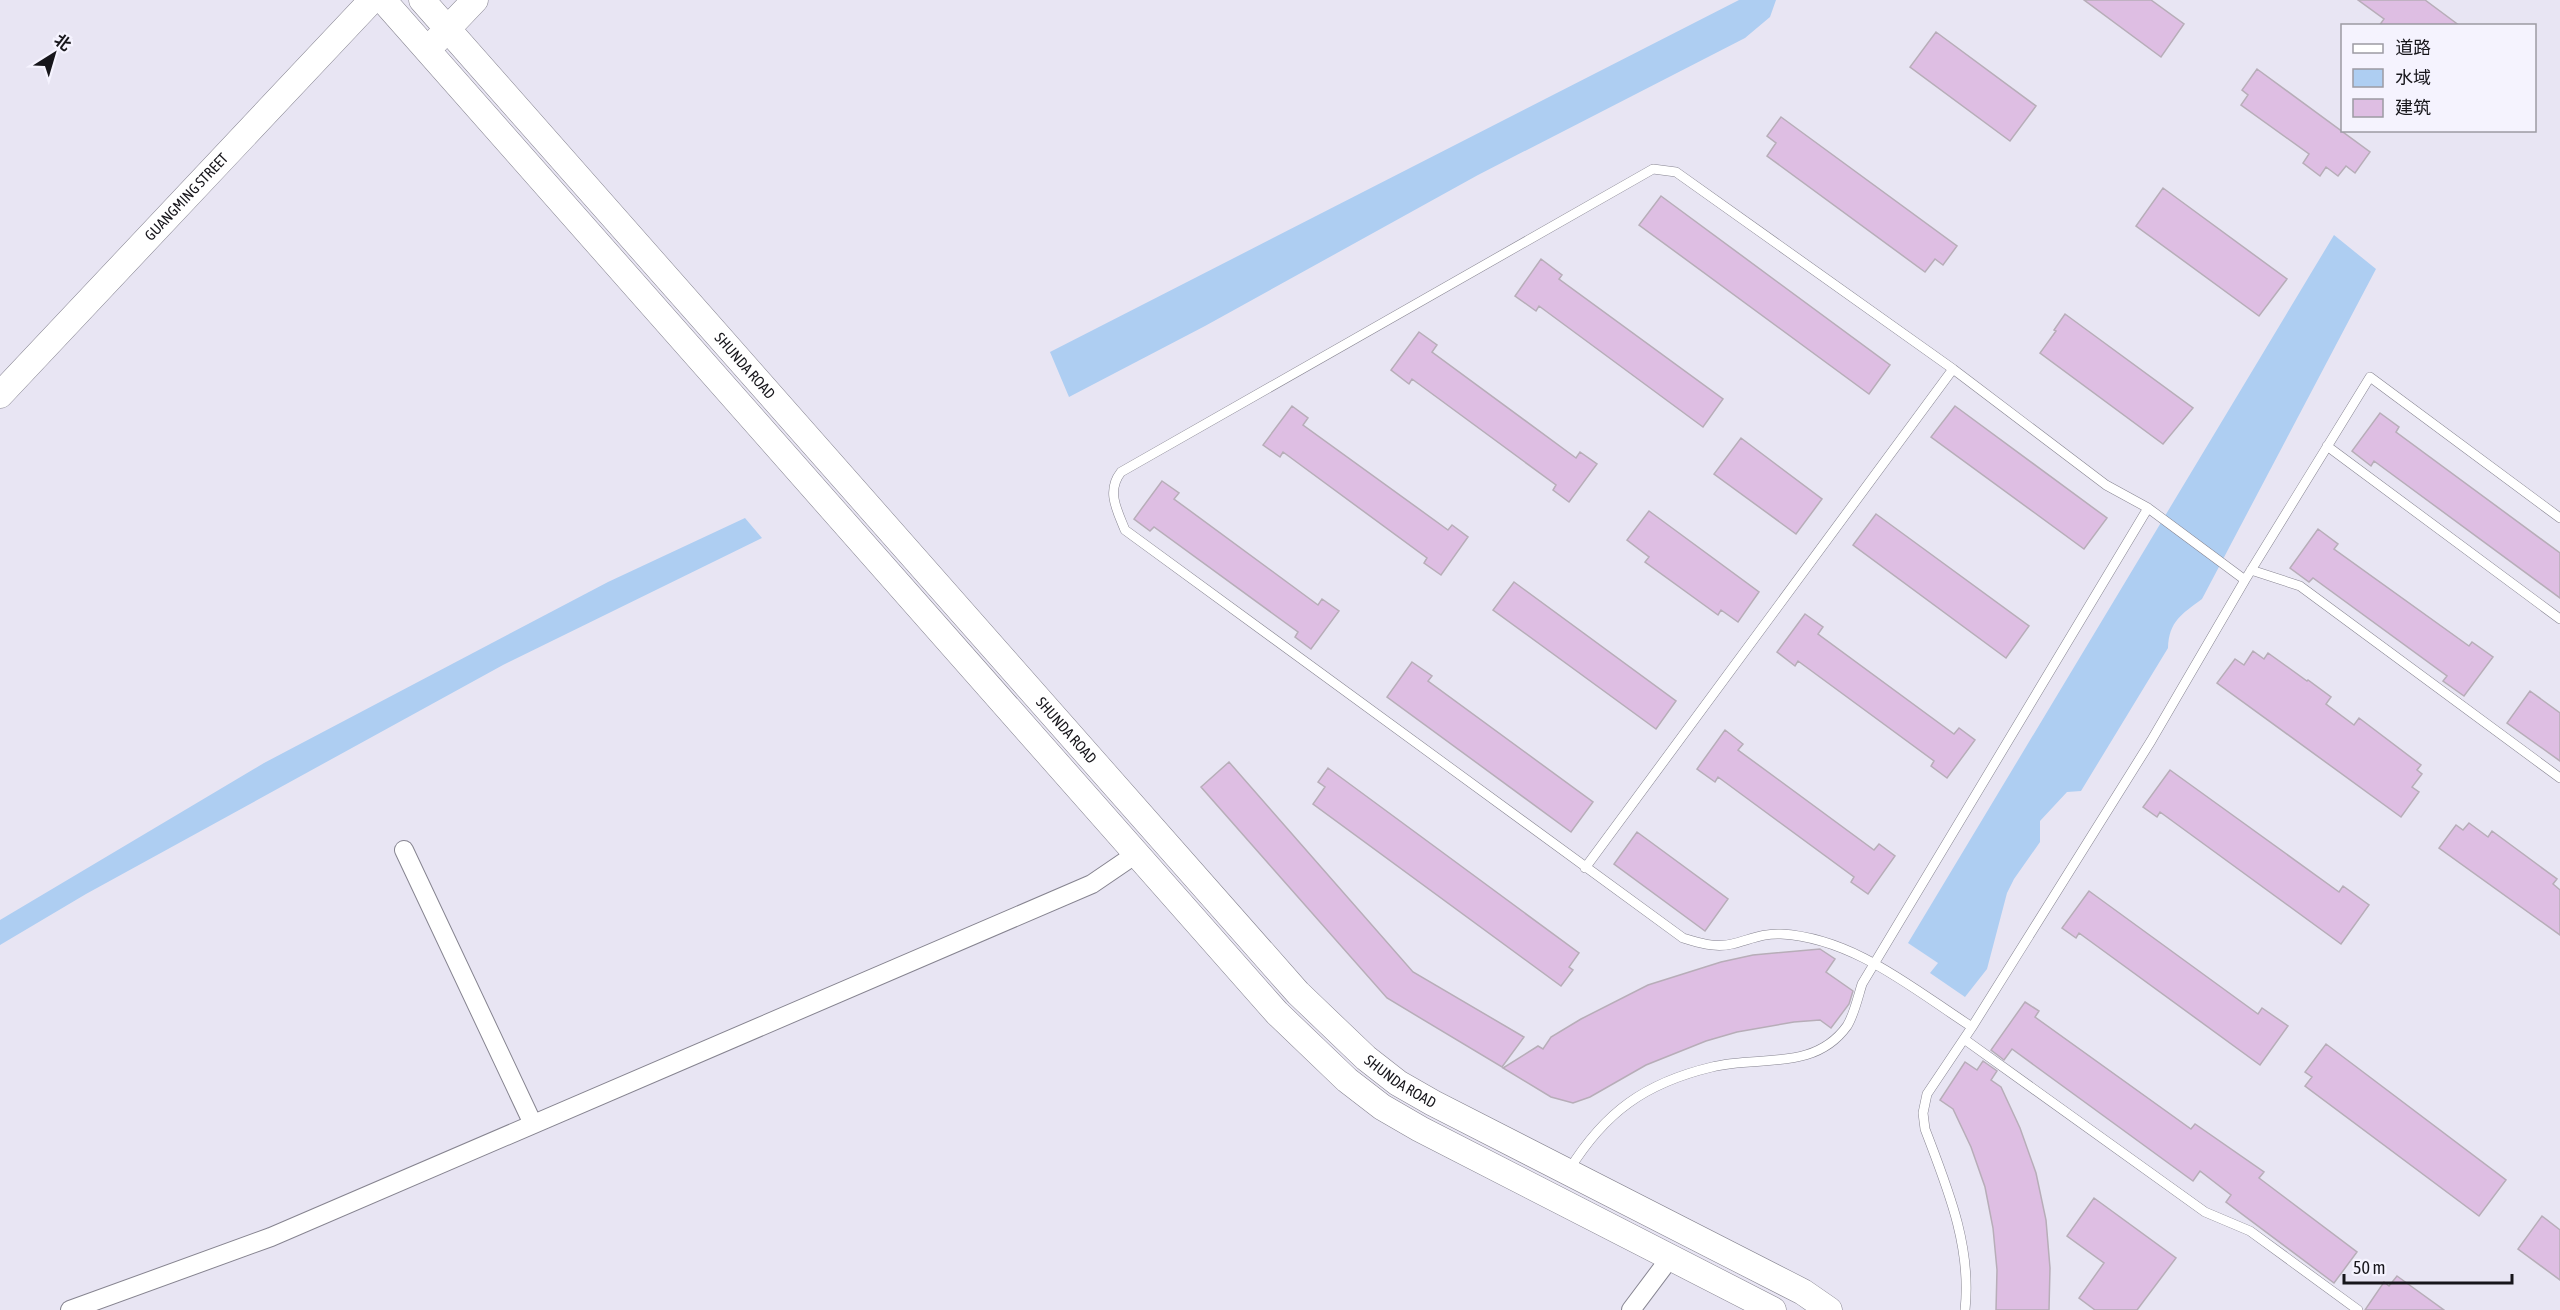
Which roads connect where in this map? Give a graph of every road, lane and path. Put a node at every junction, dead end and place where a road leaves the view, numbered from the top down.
1 (372, 0) edge
2 (383, 0) edge
3 (422, 0) edge
4 (475, 0) edge
5 (447, 28) junction
6 (427, 50) junction
7 (1953, 369) junction
8 (0, 395) edge
9 (2327, 447) junction
10 (2148, 508) junction
11 (2560, 518) edge
12 (2251, 570) junction
13 (2245, 580) junction
14 (2560, 619) edge
15 (2560, 778) edge
16 (404, 850) dead end
17 (1136, 854) junction
18 (1585, 868) junction
19 (1875, 964) junction
20 (1972, 1028) junction
21 (1964, 1039) junction
22 (533, 1124) junction
23 (1568, 1172) junction
24 (1670, 1258) junction
25 (70, 1310) edge
26 (1631, 1310) edge
27 (1773, 1310) edge
28 (1829, 1310) edge
29 (1965, 1310) edge
30 (2358, 1310) edge

1 - 8 main road, GUANGMING STREET
2 - 6 main road, SHUNDA ROAD
3 - 5 main road, SHUNDA ROAD
4 - 5 main road
5 - 6 main road
5 - 23 main road, SHUNDA ROAD
6 - 17 main road, SHUNDA ROAD
7 - 10 lane
7 - 18 lane
7 - 18 lane
9 - 11 lane
9 - 12 lane
9 - 14 lane
10 - 13 lane
10 - 19 lane
12 - 13 lane
12 - 15 lane
13 - 20 lane
16 - 22 street
17 - 22 street
17 - 24 main road, SHUNDA ROAD
18 - 19 lane
19 - 20 lane
19 - 23 lane
20 - 21 lane
21 - 29 lane
21 - 30 lane
22 - 25 street
23 - 28 main road, SHUNDA ROAD
24 - 26 street
24 - 27 main road, SHUNDA ROAD

